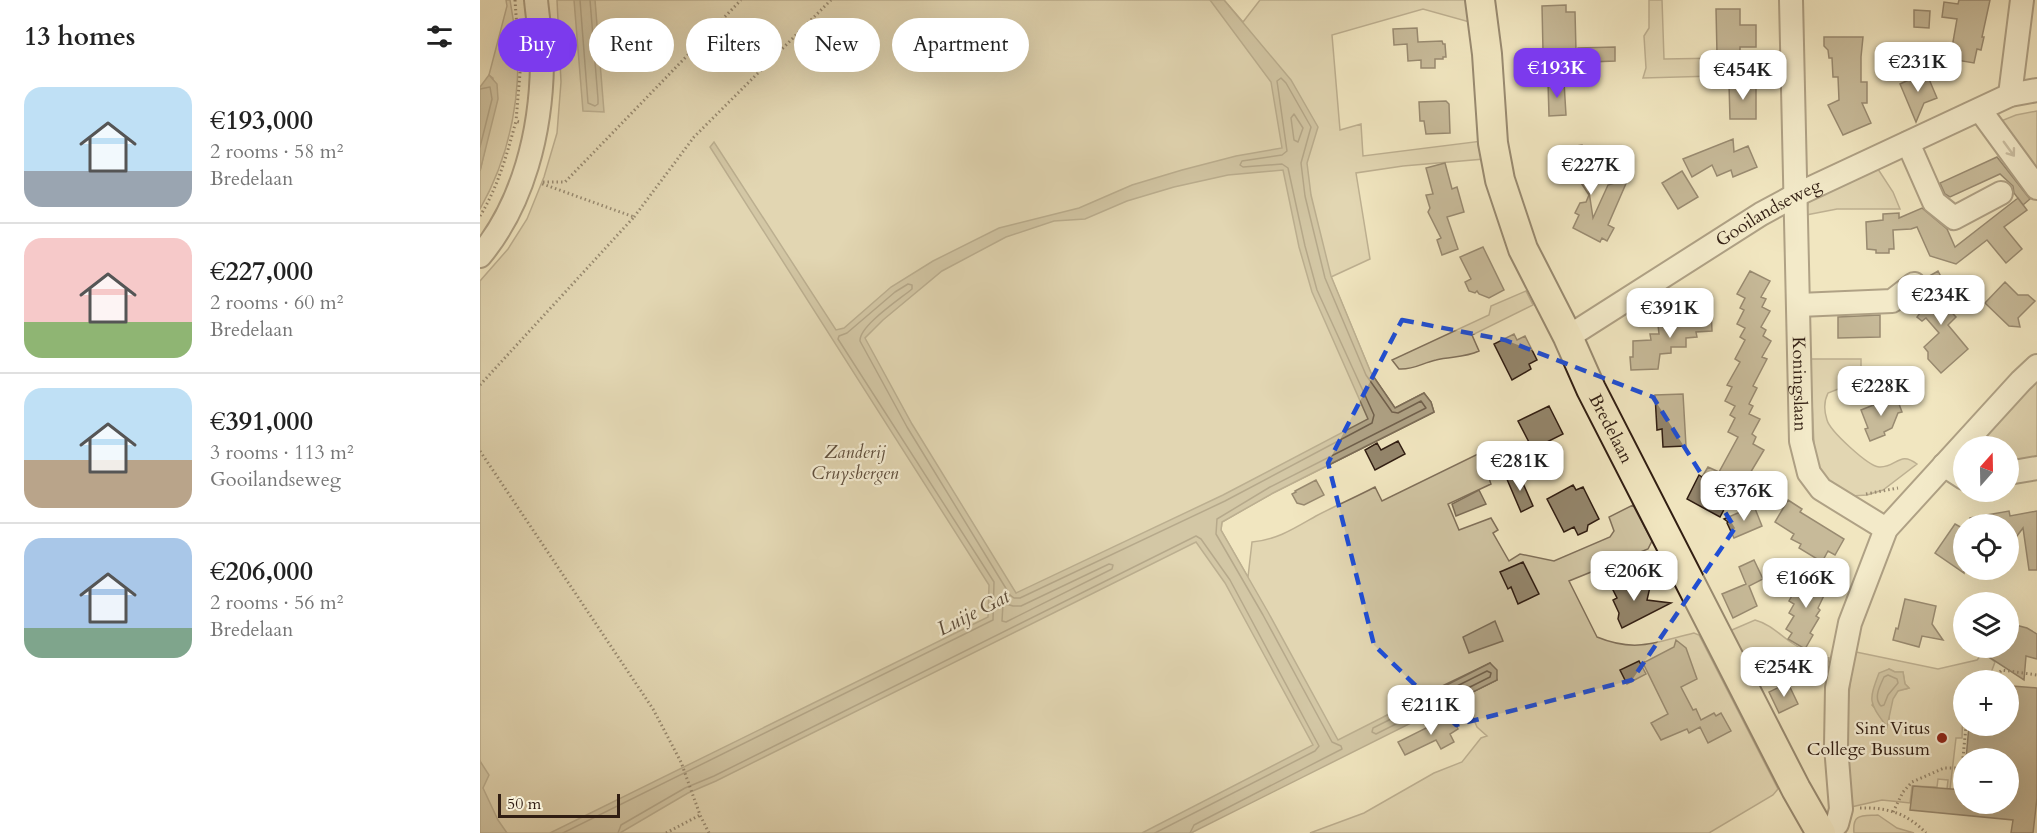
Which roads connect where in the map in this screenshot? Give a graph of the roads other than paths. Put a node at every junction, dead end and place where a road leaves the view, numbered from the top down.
1 (536, 0) edge
2 (1480, 0) edge
3 (1791, 0) edge
4 (2022, 0) edge
5 (2037, 90) edge
6 (2010, 95) junction
7 (1980, 110) junction
8 (1908, 143) junction
9 (2037, 188) edge
10 (2001, 193) dead end
11 (1796, 195) junction
12 (480, 256) edge
13 (1914, 284) dead end
14 (1799, 305) junction
15 (1568, 337) junction
16 (2037, 366) edge
17 (1944, 465) junction
18 (2037, 468) edge
19 (1953, 471) edge
20 (2019, 471) edge
21 (1886, 529) junction
22 (1822, 833) edge

1 - 12 street
2 - 15 main road, Bredelaan
3 - 11 street, Koningslaan
4 - 6 street
5 - 6 street, Gooilandseweg
6 - 7 street, Gooilandseweg
7 - 8 street, Gooilandseweg
7 -> 9 street
8 - 10 street
8 - 11 street, Gooilandseweg
11 - 14 street, Koningslaan
11 - 15 street, Gooilandseweg
13 - 14 street
14 - 21 street, Koningslaan
15 - 22 main road, Bredelaan
16 - 17 street
17 - 19 street
17 - 21 street
18 - 20 street
21 - 22 street

